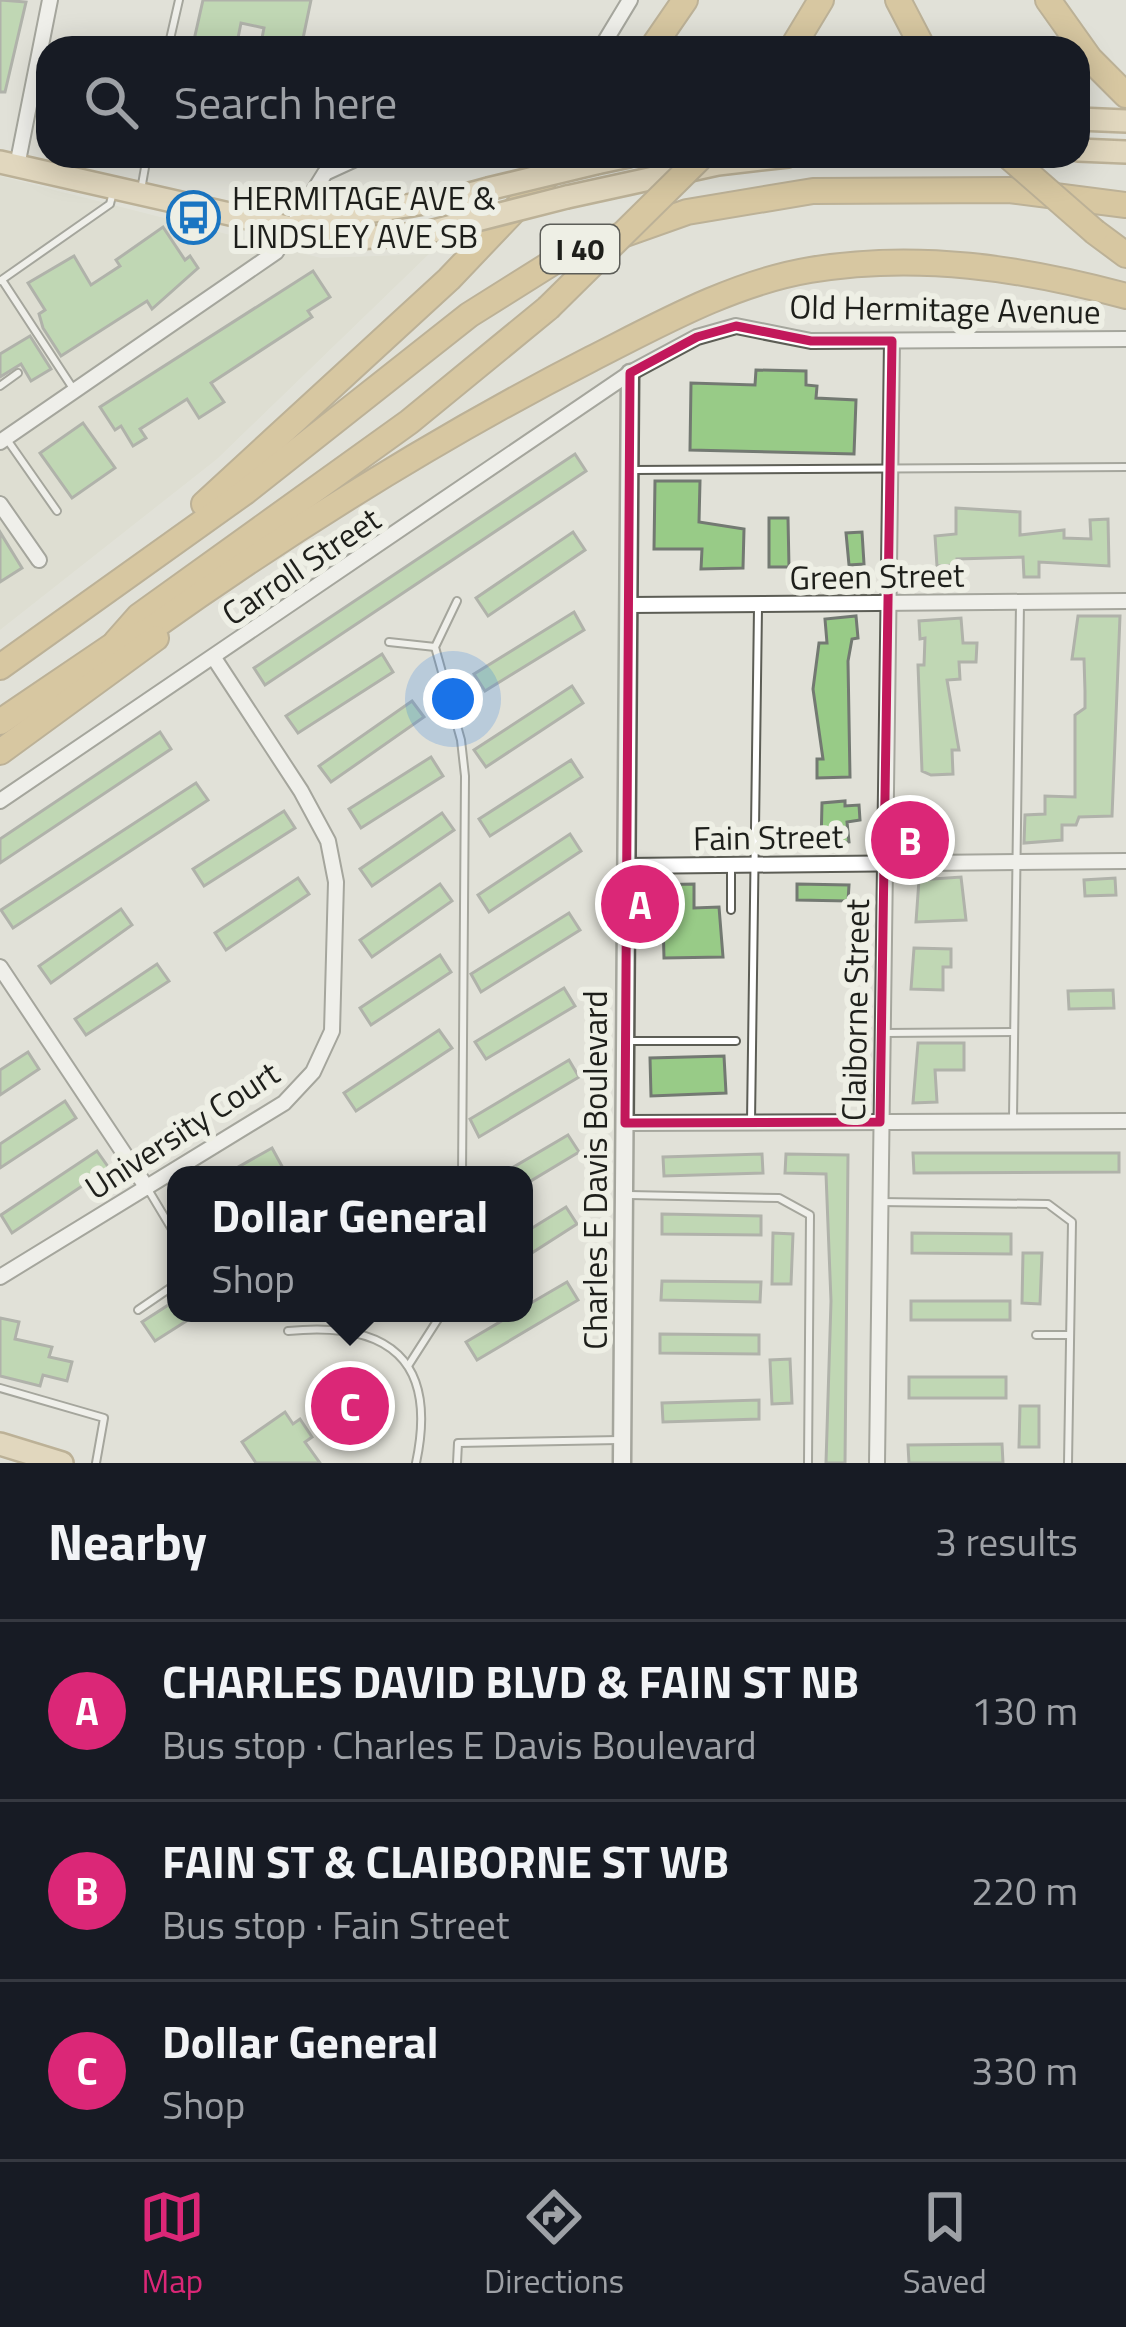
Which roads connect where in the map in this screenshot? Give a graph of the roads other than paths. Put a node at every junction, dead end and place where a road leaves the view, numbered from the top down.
1 (50, 0) edge
2 (178, 0) edge
3 (630, 0) edge
4 (685, 0) edge
5 (821, 0) edge
6 (898, 0) edge
7 (1048, 0) edge
8 (41, 36) edge
9 (170, 36) edge
10 (612, 36) edge
11 (660, 36) edge
12 (799, 36) edge
13 (917, 36) edge
14 (1074, 36) edge
15 (36, 55) edge
16 (1090, 59) edge
17 (1126, 95) edge
18 (1090, 120) edge
19 (1126, 121) edge
20 (1090, 150) edge
21 (1126, 152) edge
22 (8, 164) edge
23 (145, 168) edge
24 (336, 168) edge
25 (555, 168) edge
26 (575, 168) edge
27 (690, 168) edge
28 (700, 168) edge
29 (1022, 168) edge
30 (114, 188) junction
31 (140, 193) junction
32 (1126, 205) edge
33 (293, 227) junction
34 (1126, 255) edge
35 (0, 280) edge
36 (1126, 296) edge
37 (1126, 340) edge
38 (892, 341) junction
39 (18, 373) dead end
40 (630, 374) junction
41 (0, 386) edge
42 (74, 391) junction
43 (3, 440) edge
44 (1126, 467) edge
45 (629, 470) junction
46 (891, 471) junction
47 (0, 504) edge
48 (57, 511) dead end
49 (254, 556) junction
50 (39, 560) dead end
51 (129, 570) junction
52 (457, 601) dead end
53 (1020, 601) junction
54 (1126, 601) edge
55 (889, 603) junction
56 (758, 604) junction
57 (629, 605) junction
58 (388, 642) dead end
59 (115, 644) junction
60 (435, 647) junction
61 (214, 658) junction
62 (0, 667) edge
63 (0, 722) edge
64 (0, 752) edge
65 (0, 801) edge
66 (1126, 861) edge
67 (884, 862) junction
68 (1014, 862) junction
69 (756, 864) junction
70 (731, 865) junction
71 (626, 866) junction
72 (731, 910) dead end
73 (0, 968) edge
74 (882, 1033) junction
75 (1013, 1033) junction
76 (626, 1041) junction
77 (736, 1041) dead end
78 (1126, 1121) edge
79 (880, 1122) junction
80 (1013, 1122) junction
81 (625, 1123) junction
82 (751, 1123) junction
83 (182, 1166) edge
84 (462, 1166) edge
85 (167, 1176) edge
86 (147, 1188) junction
87 (625, 1195) junction
88 (880, 1202) junction
89 (167, 1221) edge
90 (0, 1276) edge
91 (167, 1290) edge
92 (138, 1310) dead end
93 (436, 1322) edge
94 (288, 1331) dead end
95 (1036, 1335) dead end
96 (1070, 1335) junction
97 (408, 1366) junction
98 (0, 1388) edge
99 (622, 1440) junction
100 (0, 1444) edge
101 (62, 1463) edge
102 (97, 1463) edge
103 (416, 1463) edge
104 (457, 1463) edge
105 (622, 1463) edge
106 (808, 1463) edge
107 (877, 1463) edge
108 (1068, 1463) edge

1 - 8 street
2 - 9 lane
3 - 10 street
4 - 11 highway
5 - 12 highway
6 - 13 highway
7 - 14 highway
15 - 22 street
16 - 17 highway
18 - 19 main road
20 - 21 main road
22 - 30 main road
23 - 31 lane
24 - 33 street
25 - 51 highway
26 - 33 main road, bridge
27 - 59 highway, bridge
28 - 33 main road, bridge
29 - 34 highway, bridge
30 - 31 main road
30 - 35 lane
31 - 33 main road
32 - 51 highway, I 40
33 - 42 street
35 - 42 lane
36 - 49 highway
37 - 38 street, Old Hermitage Avenue
38 - 40 street, Old Hermitage Avenue
38 - 46 street, Claiborne Street
39 - 41 lane
40 - 45 street, Charles E Davis Boulevard
40 - 61 street, Carroll Street
42 - 43 street
43 - 48 lane
44 - 46 lane
45 - 46 lane
45 - 57 street, Charles E Davis Boulevard
46 - 55 street, Claiborne Street
47 - 50 street
49 - 59 highway
49 - 64 highway
51 - 62 highway, I 40
52 - 60 lane
53 - 54 street, Green Street
53 - 55 street, Green Street
53 - 68 lane
55 - 56 street, Green Street
55 - 67 street, Claiborne Street
56 - 57 street, Green Street
56 - 69 lane
57 - 71 street, Charles E Davis Boulevard
58 - 60 lane
59 - 63 highway
60 - 84 lane
61 - 65 street, Carroll Street
61 - 83 street, University Court
66 - 68 street, Fain Street
67 - 68 street, Fain Street
67 - 69 street, Fain Street
67 - 74 street, Claiborne Street
68 - 75 lane
69 - 70 street, Fain Street
69 - 82 lane
70 - 71 street, Fain Street
70 - 72 lane
71 - 76 street, Charles E Davis Boulevard
73 - 86 street
74 - 75 lane
74 - 79 street, Claiborne Street
75 - 80 lane
76 - 77 lane
76 - 81 street, Charles E Davis Boulevard
78 - 80 street
79 - 80 street
79 - 82 street
79 - 88 street, Claiborne Street
81 - 82 street
81 - 87 street, Charles E Davis Boulevard
85 - 86 street, University Court
86 - 89 lane
86 - 90 street, University Court
87 - 99 street, Charles E Davis Boulevard
87 - 106 lane
88 - 96 lane
88 - 107 street, Claiborne Street
91 - 92 lane
93 - 97 lane
94 - 97 lane
95 - 96 lane
96 - 108 lane
97 - 103 lane
98 - 102 lane
99 - 104 lane
99 - 105 street, Charles E Davis Boulevard
100 - 101 main road

